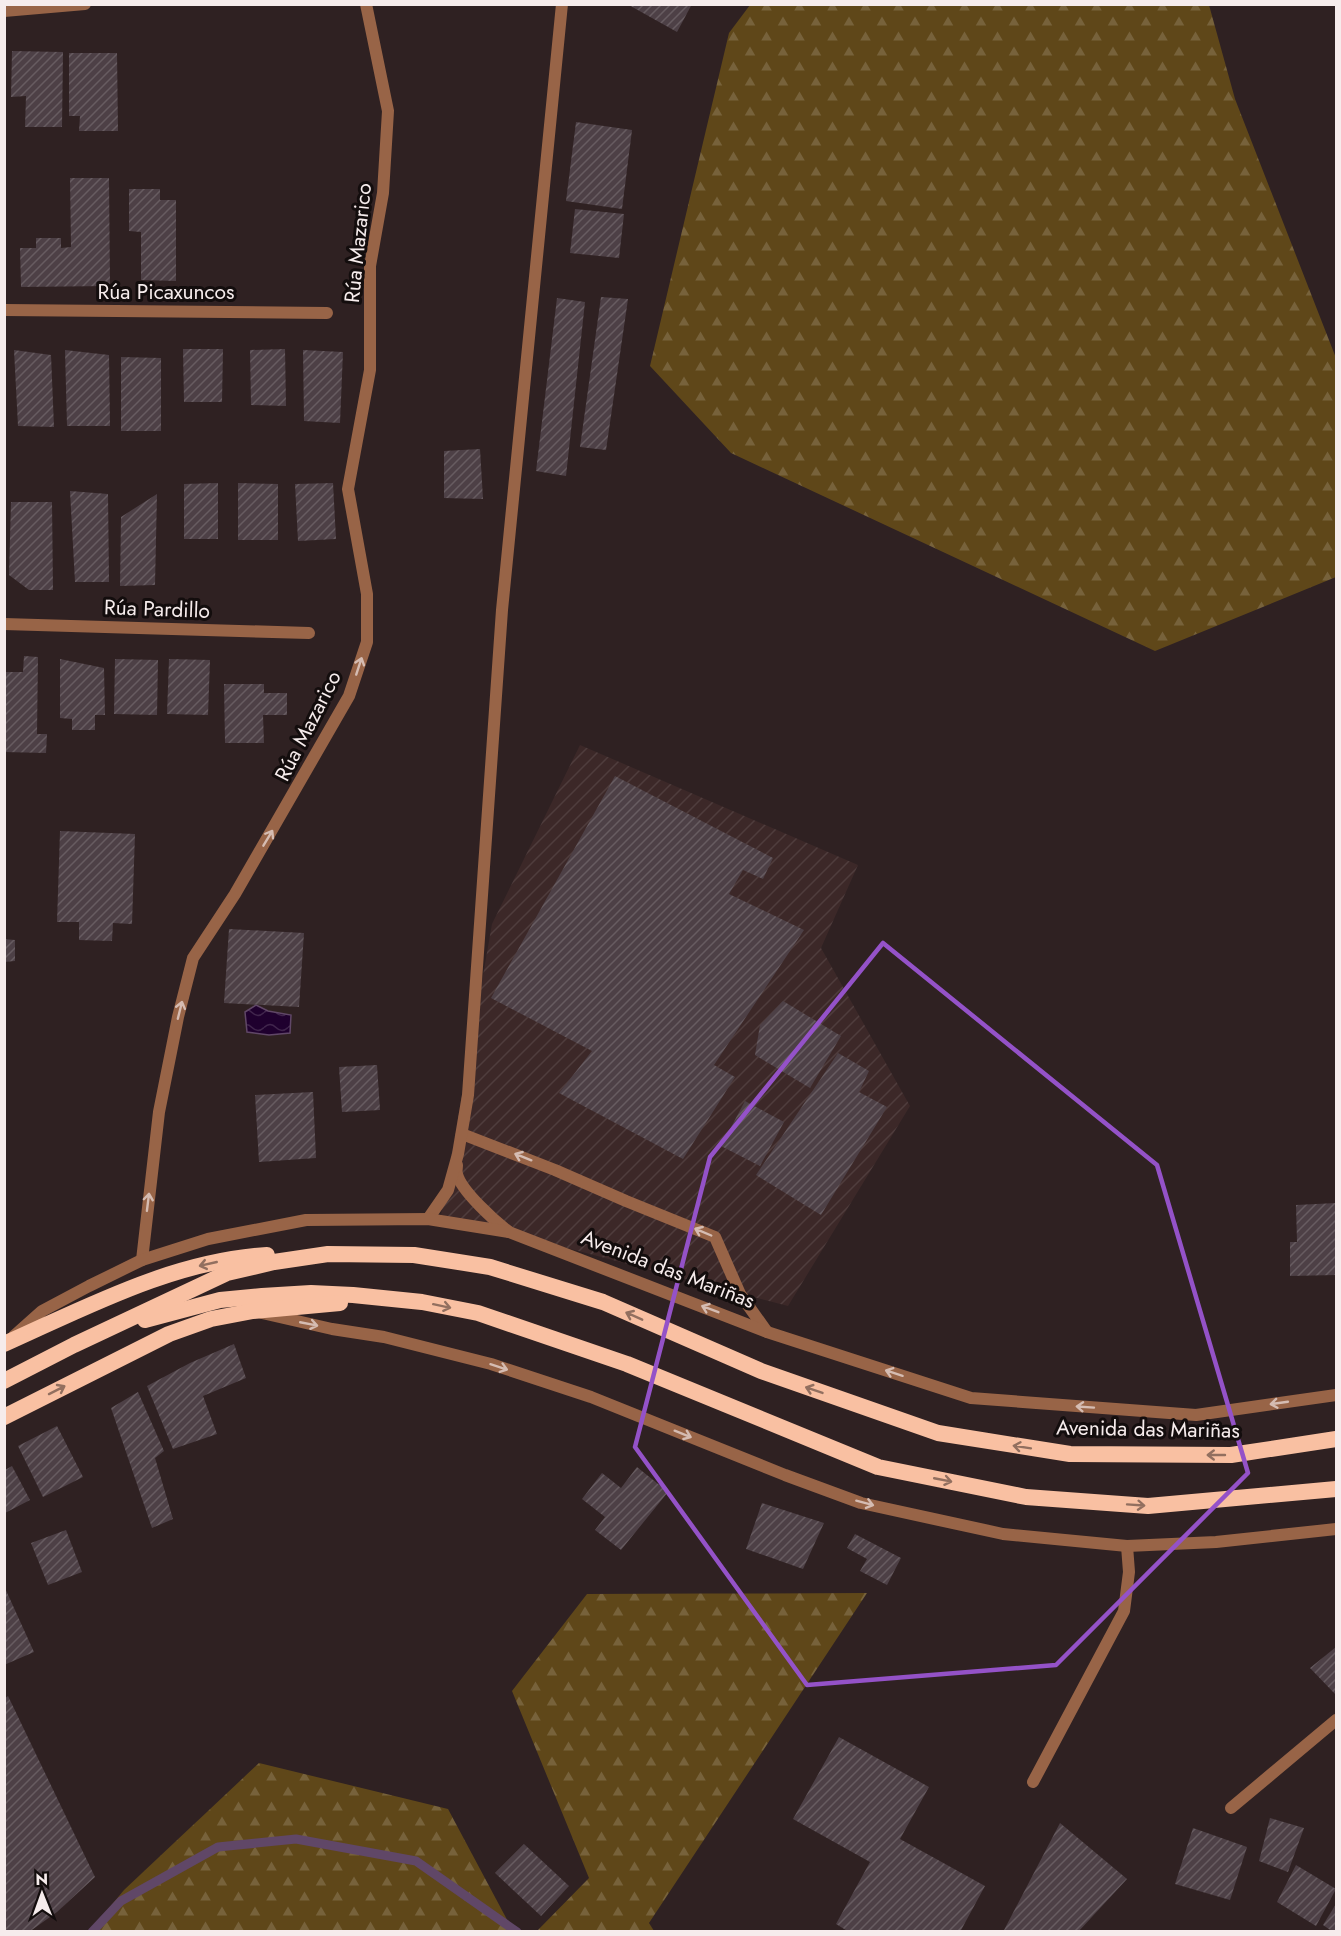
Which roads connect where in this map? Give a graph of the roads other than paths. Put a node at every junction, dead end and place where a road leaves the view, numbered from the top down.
1 (85, 4) edge
2 (366, 4) edge
3 (562, 4) edge
4 (4, 11) edge
5 (4, 310) edge
6 (327, 313) dead end
7 (4, 624) edge
8 (309, 633) dead end
9 (462, 1134) junction
10 (458, 1154) junction
11 (428, 1219) junction
12 (510, 1232) junction
13 (328, 1254) junction
14 (142, 1260) junction
15 (384, 1298) junction
16 (253, 1311) junction
17 (106, 1330) junction
18 (767, 1332) junction
19 (4, 1344) edge
20 (4, 1381) edge
21 (1336, 1395) edge
22 (4, 1416) edge
23 (1336, 1439) edge
24 (1336, 1489) edge
25 (1336, 1529) edge
26 (1127, 1546) junction
27 (1336, 1720) edge
28 (1033, 1782) dead end
29 (1230, 1809) dead end

1 - 4 street
14 -> 2 street, Rúa Mazarico
3 - 9 street
5 - 6 street, Rúa Picaxuncos
7 - 8 street, Rúa Pardillo
9 - 10 street
18 -> 9 street
10 - 11 street
10 - 12 street
11 - 12 street, Avenida das Mariñas
11 - 14 street, Avenida das Mariñas
18 -> 12 street, Avenida das Mariñas
13 - 17 highway, Avenida das Mariñas
13 -> 19 highway
23 -> 13 highway, Avenida das Mariñas
14 - 19 street, Avenida das Mariñas
15 - 16 highway
15 - 17 highway, Avenida das Mariñas
15 -> 24 highway, Avenida das Mariñas
22 -> 16 highway
16 -> 26 street
17 - 20 highway, Avenida das Mariñas
21 -> 18 street, Avenida das Mariñas
25 - 26 street
26 - 28 street
27 - 29 street

